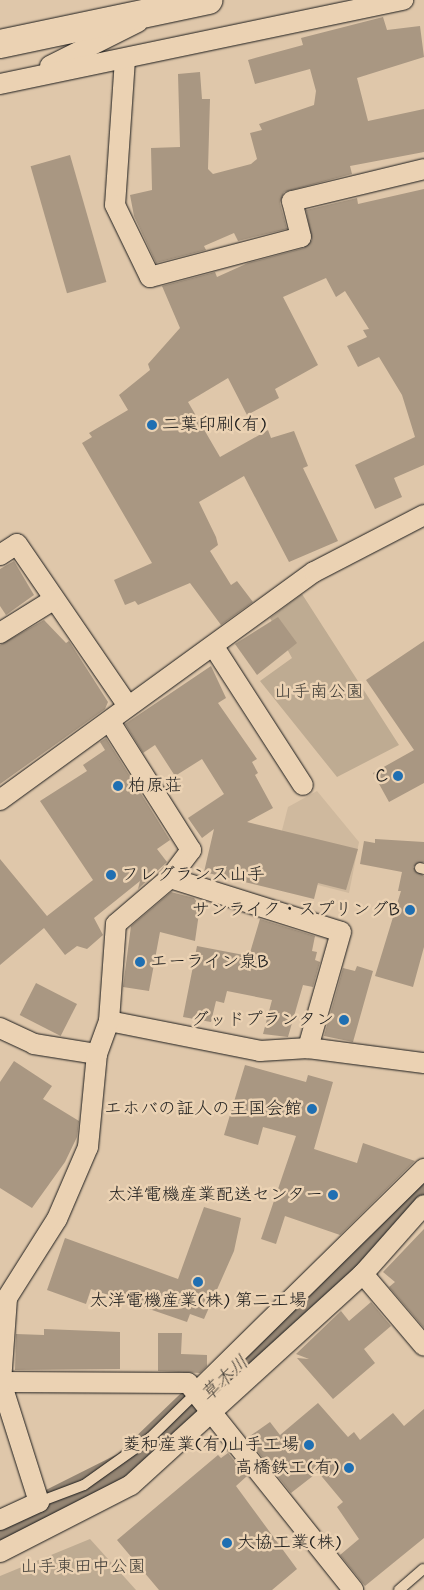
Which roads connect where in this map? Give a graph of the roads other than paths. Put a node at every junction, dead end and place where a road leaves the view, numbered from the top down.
1 (208, 0) edge
2 (403, 0) edge
3 (161, 11) junction
4 (0, 44) edge
5 (125, 59) junction
6 (26, 78) junction
7 (0, 84) edge
8 (424, 169) edge
9 (424, 515) edge
10 (0, 554) edge
11 (53, 600) junction
12 (0, 633) edge
13 (214, 646) junction
14 (128, 706) junction
15 (110, 722) junction
16 (303, 785) dead end
17 (0, 800) edge
18 (170, 878) junction
19 (109, 1021) junction
20 (0, 1028) edge
21 (308, 1048) junction
22 (97, 1054) junction
23 (424, 1063) edge
24 (424, 1169) edge
25 (424, 1206) edge
26 (363, 1274) junction
27 (424, 1346) edge
28 (1, 1382) edge
29 (203, 1403) junction
30 (44, 1515) junction
31 (0, 1520) edge
32 (0, 1552) edge
33 (424, 1570) edge
34 (353, 1590) edge
35 (399, 1590) edge

1 - 3 street
2 - 5 street
3 - 4 street
3 - 6 street
5 - 6 street
5 - 8 street
6 - 7 street
9 - 13 street
10 - 11 street
11 - 12 street
11 - 14 street
13 - 14 street
13 - 16 street
14 - 15 street
15 - 17 street
15 - 18 street
18 - 19 street
18 - 21 street
19 - 21 street
19 - 22 street
20 - 22 street
21 - 23 street
22 - 28 street
24 - 29 street
25 - 26 street
26 - 27 street
26 - 29 street
28 - 29 street
28 - 30 street
29 - 30 lane
29 - 30 street
29 - 34 street
30 - 31 street
30 - 32 street
33 - 35 lane

